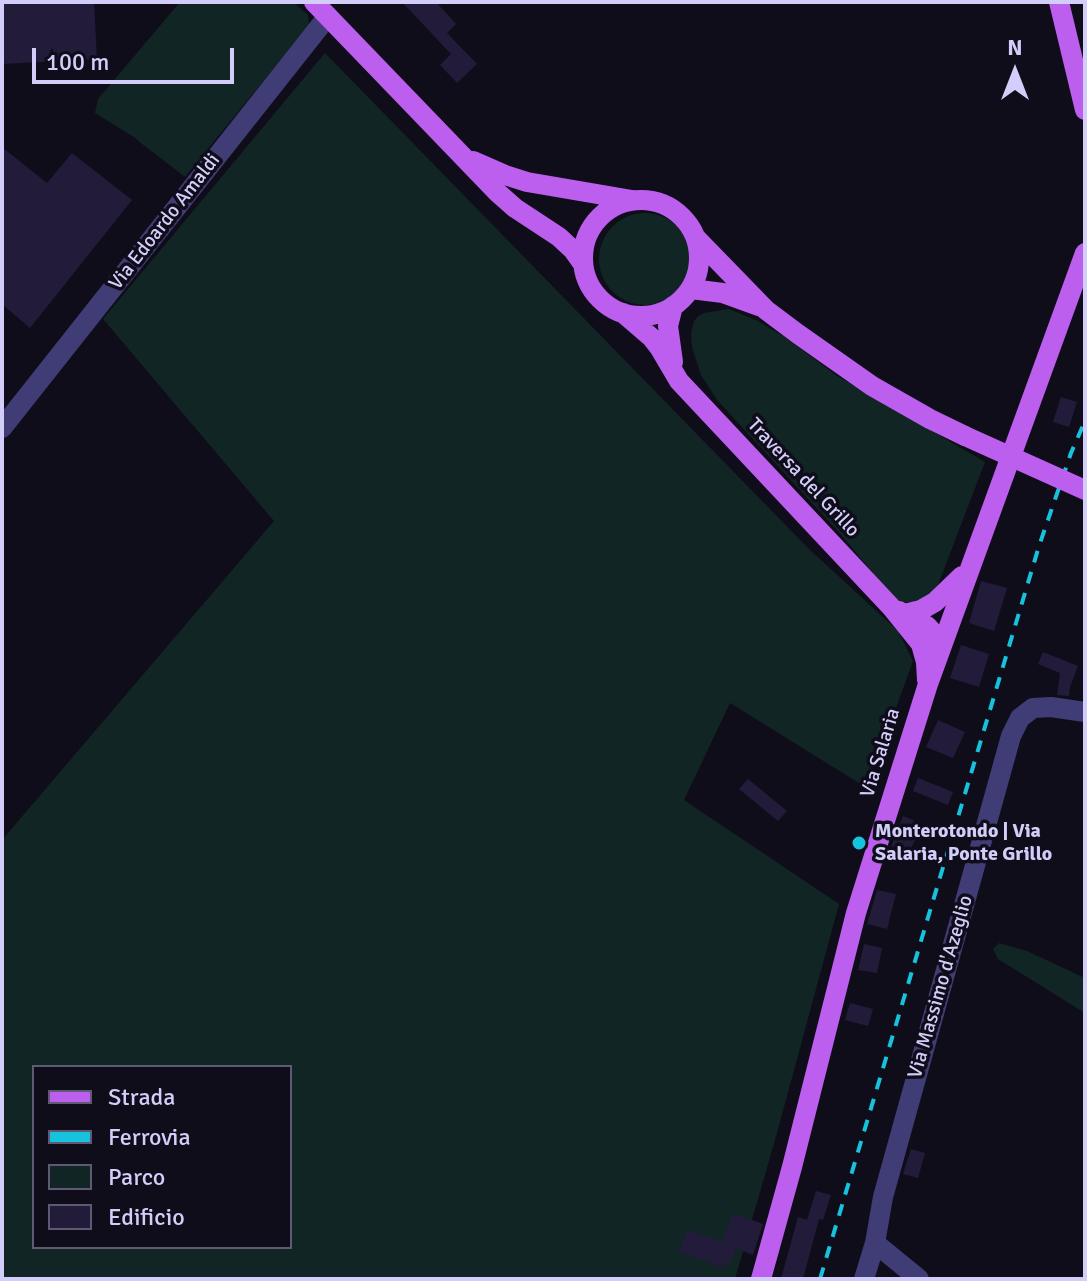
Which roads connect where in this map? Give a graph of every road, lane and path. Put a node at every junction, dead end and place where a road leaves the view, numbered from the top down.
1 (1059, 2) edge
2 (321, 9) edge
3 (1085, 110) edge
4 (463, 155) junction
5 (633, 200) junction
6 (696, 238) junction
7 (1085, 253) edge
8 (583, 264) junction
9 (691, 289) junction
10 (673, 306) junction
11 (766, 310) junction
12 (623, 313) junction
13 (679, 381) junction
14 (2, 428) edge
15 (1085, 490) edge
16 (969, 567) junction
17 (898, 611) junction
18 (931, 645) junction
19 (1085, 712) edge
20 (875, 1243) junction
21 (761, 1279) edge
22 (864, 1279) edge
23 (919, 1279) edge

1 - 3 main road
2 - 4 main road
2 - 14 street, Via Edoardo Amaldi
4 - 5 main road
4 - 8 main road
5 - 6 main road
5 - 8 main road
6 - 9 main road
6 - 11 main road
7 - 16 main road, Via Salaria
8 - 12 main road
9 - 10 main road
9 - 11 main road
10 - 12 main road
10 - 13 main road, Traversa del Grillo
11 - 15 main road, bridge
12 - 13 main road, Traversa del Grillo
13 - 17 main road, Traversa del Grillo
16 - 17 main road
16 - 18 main road, Via Salaria
17 - 18 main road, Traversa del Grillo
18 - 21 main road, Via Salaria
19 - 20 street, Via Massimo d'Azeglio
20 - 22 street, Via Massimo d'Azeglio
20 - 23 street

